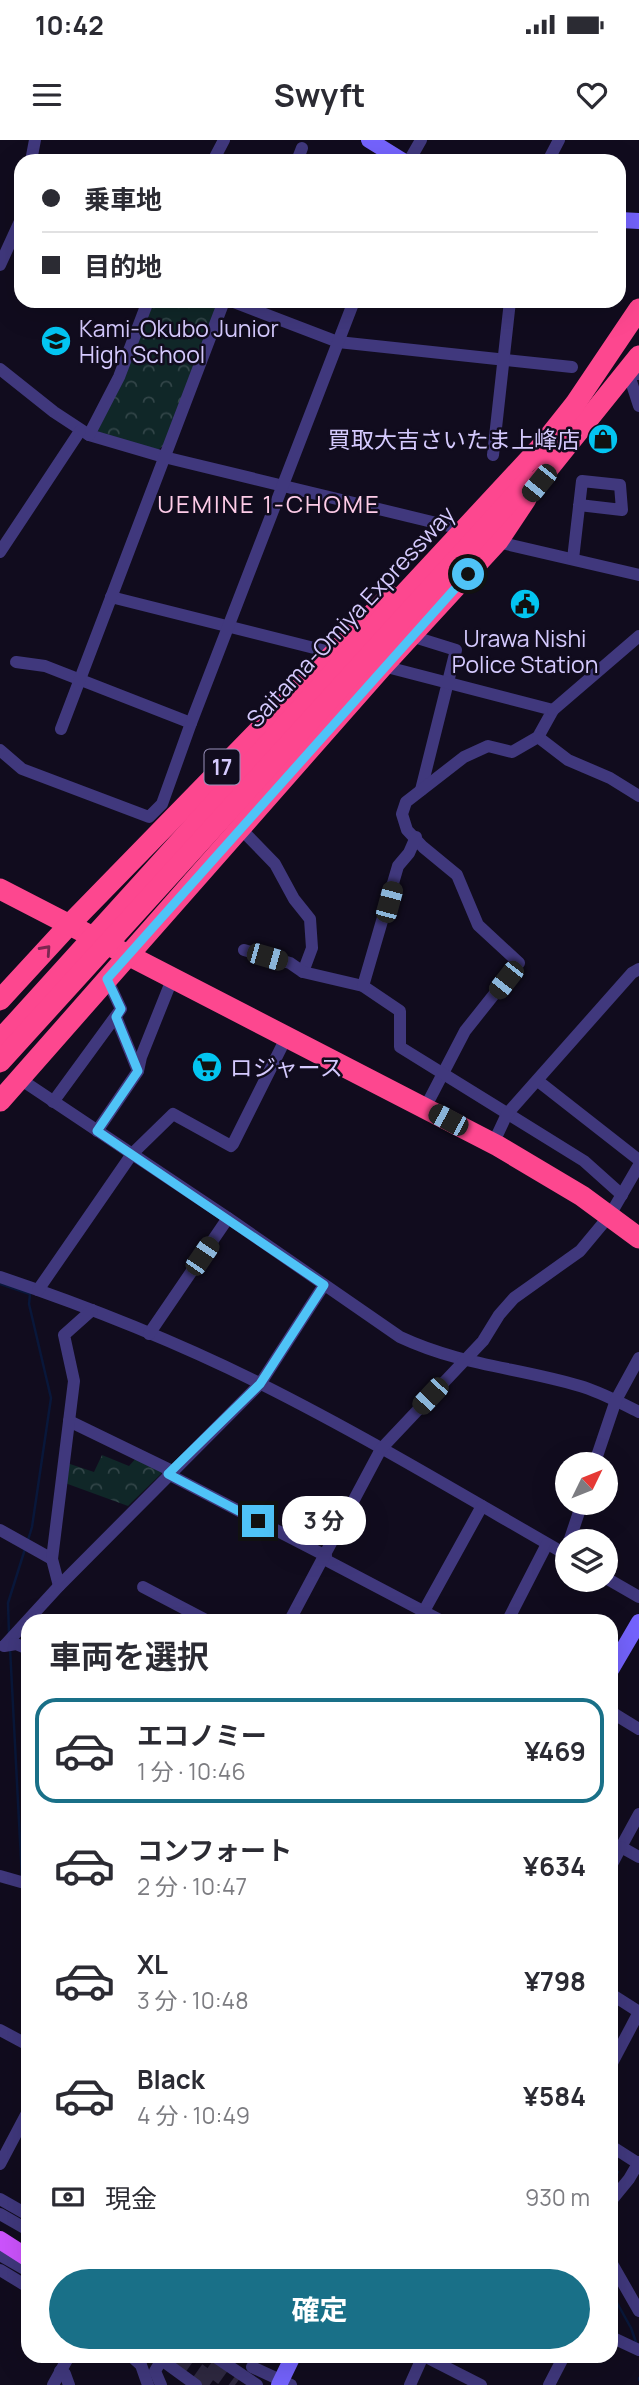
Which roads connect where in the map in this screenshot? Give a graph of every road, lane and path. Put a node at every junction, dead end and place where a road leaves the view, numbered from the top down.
1 (369, 140) edge
2 (302, 148) dead end
3 (300, 154) edge
4 (392, 154) edge
5 (14, 234) edge
6 (0, 265) edge
7 (639, 295) edge
8 (145, 308) edge
9 (221, 308) edge
10 (254, 308) edge
11 (351, 308) edge
12 (509, 308) edge
13 (639, 309) edge
14 (639, 335) edge
15 (338, 342) junction
16 (503, 360) junction
17 (635, 367) edge
18 (572, 368) dead end
19 (0, 369) edge
20 (639, 406) edge
21 (84, 433) junction
22 (493, 455) dead end
23 (163, 457) junction
24 (282, 486) junction
25 (579, 505) dead end
26 (452, 532) junction
27 (490, 541) junction
28 (0, 552) edge
29 (573, 559) junction
30 (639, 575) edge
31 (407, 591) junction
32 (111, 597) junction
33 (229, 628) junction
34 (411, 636) junction
35 (639, 636) edge
36 (334, 653) junction
37 (16, 662) dead end
38 (383, 666) junction
39 (78, 679) junction
40 (447, 684) junction
41 (553, 710) junction
42 (191, 723) junction
43 (61, 729) dead end
44 (538, 737) junction
45 (0, 750) edge
46 (421, 790) junction
47 (639, 796) edge
48 (235, 804) junction
49 (240, 828) junction
50 (416, 837) junction
51 (0, 889) edge
52 (69, 925) junction
53 (244, 950) dead end
54 (128, 955) junction
55 (639, 969) edge
56 (303, 972) junction
57 (107, 979) junction
58 (363, 986) junction
59 (169, 987) dead end
60 (0, 1000) edge
61 (116, 1017) junction
62 (0, 1022) edge
63 (287, 1036) junction
64 (0, 1043) edge
65 (0, 1060) edge
66 (138, 1071) junction
67 (442, 1074) junction
68 (10, 1080) edge
69 (538, 1081) junction
70 (0, 1101) edge
71 (53, 1102) junction
72 (425, 1108) junction
73 (507, 1114) junction
74 (97, 1131) junction
75 (493, 1144) junction
76 (132, 1154) junction
77 (639, 1160) edge
78 (639, 1165) edge
79 (622, 1195) junction
80 (610, 1215) junction
81 (228, 1218) junction
82 (639, 1238) edge
83 (0, 1277) edge
84 (324, 1285) junction
85 (38, 1290) junction
86 (92, 1310) junction
87 (149, 1334) junction
88 (639, 1358) edge
89 (463, 1361) junction
90 (260, 1384) junction
91 (616, 1400) junction
92 (639, 1412) edge
93 (69, 1420) junction
94 (382, 1449) junction
95 (598, 1452) edge
96 (170, 1473) junction
97 (482, 1506) junction
98 (0, 1531) edge
99 (547, 1544) junction
100 (555, 1546) edge
101 (325, 1558) junction
102 (52, 1559) junction
103 (618, 1585) edge
104 (59, 1586) junction
105 (143, 1587) dead end
106 (639, 1597) edge
107 (32, 1614) edge
108 (195, 1614) edge
109 (292, 1614) edge
110 (418, 1614) edge
111 (422, 1614) edge
112 (511, 1614) edge
113 (639, 1622) edge
114 (21, 1626) edge
115 (2, 1646) edge
116 (21, 1646) edge
117 (618, 1652) edge
118 (618, 1716) edge
119 (639, 1729) edge
120 (639, 1814) edge
121 (621, 1847) junction
122 (618, 1853) edge
123 (639, 1857) edge
124 (0, 1876) edge
125 (21, 1882) edge
126 (618, 1998) edge
127 (639, 2012) edge
128 (0, 2030) edge
129 (21, 2041) edge
130 (618, 2052) edge
131 (21, 2124) edge
132 (618, 2150) edge
133 (639, 2163) edge
134 (0, 2164) edge
135 (618, 2193) edge
136 (0, 2199) edge
137 (21, 2211) edge
138 (0, 2214) edge
139 (0, 2227) edge
140 (21, 2227) edge
141 (0, 2240) edge
142 (21, 2240) edge
143 (21, 2254) edge
144 (0, 2255) edge
145 (21, 2267) edge
146 (0, 2270) edge
147 (618, 2274) edge
148 (21, 2283) edge
149 (639, 2311) edge
150 (618, 2340) edge
151 (636, 2349) edge
152 (65, 2363) edge
153 (139, 2363) edge
154 (158, 2363) edge
155 (168, 2363) edge
156 (224, 2363) edge
157 (291, 2363) edge
158 (420, 2363) edge
159 (437, 2363) edge
160 (560, 2363) edge
161 (252, 2367) dead end
162 (60, 2371) junction
163 (284, 2384) edge
164 (53, 2385) edge
165 (69, 2385) edge
166 (148, 2385) edge
167 (161, 2385) edge
168 (196, 2385) edge
169 (257, 2385) edge
170 (410, 2385) edge
171 (481, 2385) edge
172 (549, 2385) edge

1 - 4 main road
2 - 3 street
5 - 6 street
7 - 26 highway, 17
8 - 21 street
9 - 23 street
10 - 15 street
11 - 15 street
12 - 16 street
13 - 31 highway, Saitama-Omiya Expressway, bridge
14 - 48 highway, Saitama-Omiya Expressway, bridge
15 - 16 street
15 - 24 street
16 - 18 street
16 - 22 street
17 - 20 street
17 - 27 highway, 17
19 - 21 street
21 - 23 street
21 - 28 street
23 - 24 street
23 - 32 street
24 - 26 street
24 - 33 street
25 - 29 street
26 - 27 highway, 17
26 - 36 highway, 17
27 - 29 street
27 - 34 highway, 17
29 - 30 street
31 - 62 highway, bridge
31 - 64 highway, Saitama-Omiya Expressway, bridge
32 - 33 street
32 - 39 street
33 - 36 street
33 - 42 street
34 - 38 highway, 17
34 - 40 street
35 - 41 street
36 - 52 highway, 17
37 - 39 street
38 - 40 street
38 - 49 highway, 17
39 - 42 street
39 - 43 street
40 - 41 street
40 - 46 street
41 - 44 street
42 - 45 street
44 - 46 street
44 - 47 street
46 - 50 street
48 - 65 highway, Saitama-Omiya Expressway, bridge
48 - 68 highway, bridge
49 - 54 highway, 17
49 - 56 street
50 - 58 street
50 - 67 street
51 - 52 highway
52 - 54 highway
60 -> 52 highway, 17
53 - 56 street
54 - 57 highway, 17
54 - 63 highway
55 - 69 street
56 - 58 street
57 - 61 street
57 - 68 highway, 17
58 - 67 street
59 - 66 street
61 - 66 street
61 - 71 street
63 - 72 highway
63 - 76 street
64 - 65 highway
66 - 74 street
67 - 72 street
67 - 73 street
68 - 70 highway, 17
68 - 71 street
69 - 73 street
69 - 77 street
71 - 74 street
72 - 75 highway
73 - 75 street
73 - 79 street
74 - 76 street
75 - 80 highway
76 - 81 street
76 - 85 street
78 - 79 street
79 - 80 street
80 - 82 highway
80 - 89 street
81 - 84 street
81 - 87 street
83 - 85 street
84 - 89 street
84 - 90 street
85 - 86 street
86 - 87 street
86 - 93 street
87 - 90 street
88 - 91 street
89 - 91 street
89 - 94 street
90 - 94 street
90 - 96 street
91 - 92 street
91 - 95 street
93 - 96 street
93 - 102 street
94 - 97 street
94 - 101 street
96 - 101 street
96 - 104 street
97 - 99 street
97 - 111 street
98 - 102 street
99 - 100 street
99 - 112 street
101 - 109 street
101 - 110 street
102 - 104 street
103 - 106 street
104 - 107 street
105 - 108 street
113 - 117 main road
114 - 115 street
115 - 116 street
118 - 119 street
120 - 121 street
121 - 122 street
121 - 123 street
124 - 125 street
126 - 127 street
127 - 130 street
128 - 129 street
131 - 134 street
132 - 133 street
133 - 135 street
136 - 137 street
138 - 140 street
139 - 142 main road
141 - 143 main road
144 - 145 street
146 - 148 street
147 - 149 street
150 - 151 street
152 - 162 street
153 - 166 street
154 - 167 street
155 - 168 street
156 - 169 street
157 - 163 main road
158 - 170 street
159 - 171 street
160 - 172 street
161 - 163 street
162 - 164 street
162 - 165 street

